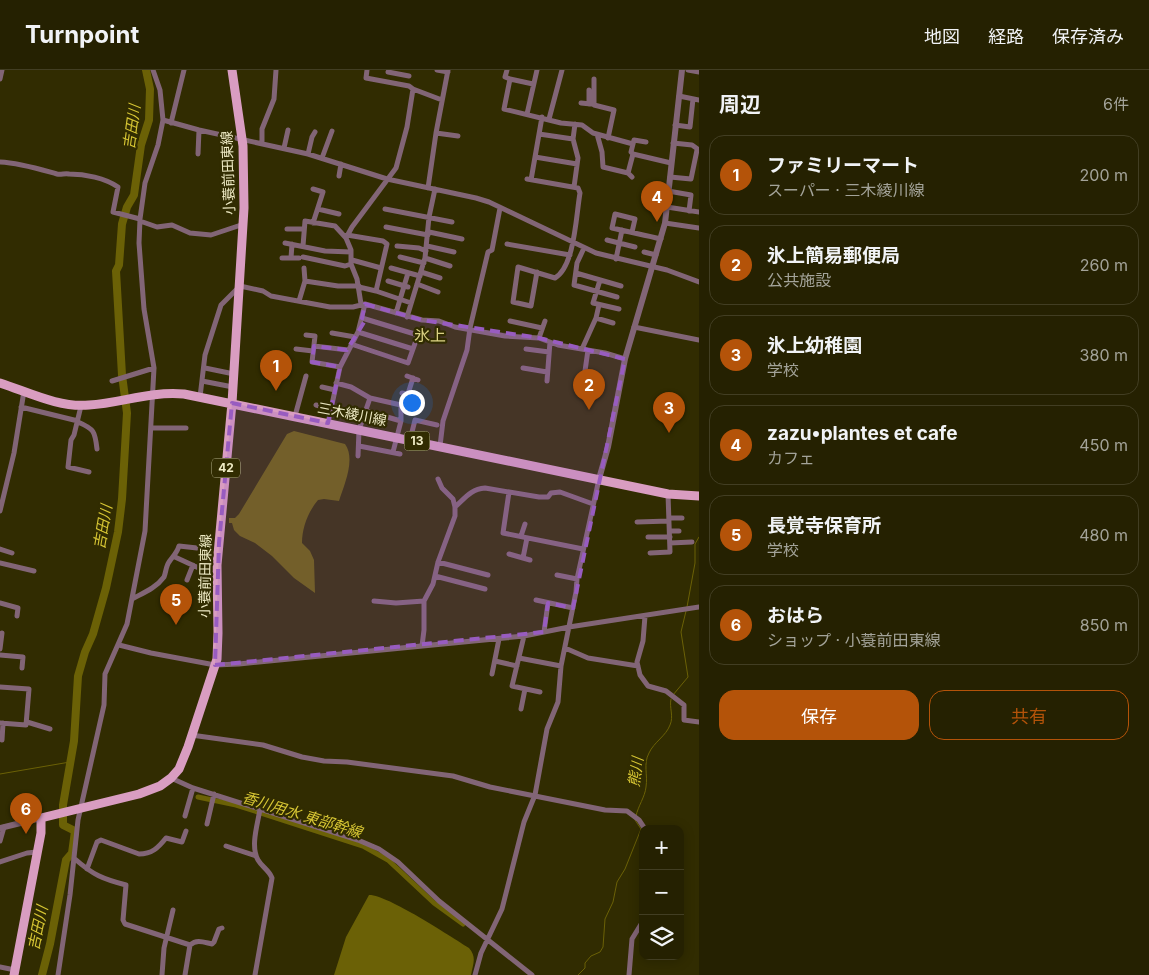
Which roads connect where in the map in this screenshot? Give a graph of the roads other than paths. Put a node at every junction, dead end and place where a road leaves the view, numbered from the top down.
1 (2, 70) edge
2 (154, 70) edge
3 (184, 70) edge
4 (232, 70) edge
5 (276, 70) edge
6 (367, 70) edge
7 (437, 70) edge
8 (507, 70) edge
9 (537, 70) edge
10 (562, 70) edge
11 (682, 70) edge
12 (688, 70) edge
13 (448, 71) edge
14 (388, 72) dead end
15 (699, 72) edge
16 (410, 73) edge
17 (0, 79) edge
18 (510, 79) junction
19 (594, 79) dead end
20 (533, 84) junction
21 (411, 87) junction
22 (589, 90) dead end
23 (679, 96) junction
24 (442, 100) junction
25 (696, 100) edge
26 (581, 103) dead end
27 (591, 105) junction
28 (527, 114) junction
29 (542, 118) junction
30 (549, 119) junction
31 (164, 120) junction
32 (172, 123) junction
33 (575, 124) junction
34 (676, 125) junction
35 (199, 130) junction
36 (288, 130) dead end
37 (332, 131) dead end
38 (315, 132) dead end
39 (436, 133) junction
40 (539, 134) junction
41 (597, 134) junction
42 (458, 136) dead end
43 (242, 138) junction
44 (608, 138) junction
45 (573, 140) junction
46 (646, 142) dead end
47 (262, 143) junction
48 (633, 144) junction
49 (674, 144) junction
50 (284, 148) junction
51 (698, 150) edge
52 (198, 154) dead end
53 (308, 154) junction
54 (633, 154) junction
55 (535, 157) junction
56 (322, 158) junction
57 (0, 162) edge
58 (671, 163) junction
59 (342, 164) junction
60 (577, 164) junction
61 (339, 176) dead end
62 (670, 177) junction
63 (387, 179) junction
64 (574, 187) junction
65 (428, 188) junction
66 (313, 189) dead end
67 (435, 189) junction
68 (668, 191) junction
69 (667, 207) junction
70 (500, 208) junction
71 (318, 209) junction
72 (385, 209) dead end
73 (689, 211) junction
74 (699, 212) edge
75 (339, 214) dead end
76 (430, 217) junction
77 (140, 220) junction
78 (452, 222) dead end
79 (313, 223) junction
80 (665, 223) junction
81 (244, 224) junction
82 (386, 227) dead end
83 (699, 228) edge
84 (287, 229) dead end
85 (304, 229) junction
86 (622, 230) junction
87 (632, 232) junction
88 (428, 234) junction
89 (347, 236) junction
90 (462, 239) dead end
91 (661, 239) junction
92 (607, 240) dead end
93 (572, 242) junction
94 (285, 243) dead end
95 (619, 243) junction
96 (292, 244) junction
97 (507, 244) dead end
98 (303, 246) junction
99 (398, 246) dead end
100 (635, 247) dead end
101 (426, 248) junction
102 (584, 248) junction
103 (351, 252) junction
104 (454, 252) dead end
105 (644, 252) dead end
106 (570, 255) junction
107 (656, 255) junction
108 (400, 257) dead end
109 (282, 258) dead end
110 (291, 258) junction
111 (616, 259) junction
112 (424, 261) junction
113 (352, 262) junction
114 (450, 266) dead end
115 (652, 266) junction
116 (304, 268) dead end
117 (382, 268) junction
118 (391, 268) dead end
119 (537, 272) junction
120 (408, 273) junction
121 (576, 273) junction
122 (420, 274) junction
123 (440, 278) dead end
124 (600, 280) junction
125 (305, 281) junction
126 (388, 281) dead end
127 (699, 282) edge
128 (417, 284) junction
129 (240, 286) junction
130 (359, 286) junction
131 (406, 286) junction
132 (621, 286) dead end
133 (376, 291) junction
134 (438, 292) dead end
135 (596, 292) junction
136 (617, 297) dead end
137 (400, 300) junction
138 (299, 301) junction
139 (411, 303) junction
140 (363, 304) junction
141 (599, 305) junction
142 (619, 309) dead end
143 (396, 313) junction
144 (407, 317) junction
145 (362, 318) junction
146 (596, 318) junction
147 (545, 320) dead end
148 (510, 321) dead end
149 (613, 323) dead end
150 (528, 325) junction
151 (634, 327) junction
152 (470, 328) junction
153 (542, 328) junction
154 (332, 333) dead end
155 (357, 334) junction
156 (306, 335) dead end
157 (525, 336) junction
158 (539, 338) junction
159 (699, 340) edge
160 (550, 342) junction
161 (351, 344) junction
162 (314, 348) junction
163 (582, 348) junction
164 (296, 349) dead end
165 (413, 349) junction
166 (526, 349) dead end
167 (348, 350) junction
168 (588, 350) junction
169 (549, 352) junction
170 (625, 359) junction
171 (340, 367) junction
172 (154, 368) junction
173 (204, 368) junction
174 (523, 368) dead end
175 (585, 371) dead end
176 (548, 372) junction
177 (234, 374) junction
178 (306, 376) dead end
179 (413, 378) dead end
180 (114, 380) dead end
181 (202, 381) junction
182 (547, 381) dead end
183 (336, 383) junction
184 (0, 384) edge
185 (322, 386) dead end
186 (233, 387) junction
187 (335, 390) junction
188 (24, 391) junction
189 (154, 394) junction
190 (200, 397) junction
191 (370, 398) junction
192 (232, 403) junction
193 (316, 405) dead end
194 (401, 405) junction
195 (81, 406) junction
196 (22, 407) junction
197 (331, 409) junction
198 (366, 411) junction
199 (295, 416) junction
200 (401, 420) junction
201 (78, 421) junction
202 (328, 423) junction
203 (436, 425) dead end
204 (151, 428) junction
205 (186, 428) dead end
206 (360, 430) junction
207 (398, 437) junction
208 (410, 440) junction
209 (359, 446) junction
210 (440, 446) junction
211 (97, 449) dead end
212 (393, 452) junction
213 (400, 454) dead end
214 (358, 456) dead end
215 (88, 472) dead end
216 (438, 479) dead end
217 (599, 479) junction
218 (509, 492) junction
219 (668, 494) junction
220 (699, 496) edge
221 (593, 504) junction
222 (455, 507) junction
223 (0, 511) edge
224 (682, 518) dead end
225 (669, 520) junction
226 (637, 522) dead end
227 (525, 524) dead end
228 (679, 531) dead end
229 (524, 537) junction
230 (648, 537) dead end
231 (670, 537) junction
232 (692, 542) dead end
233 (196, 548) dead end
234 (583, 549) junction
235 (0, 550) edge
236 (12, 553) dead end
237 (650, 553) dead end
238 (509, 554) dead end
239 (175, 557) junction
240 (523, 558) junction
241 (530, 560) dead end
242 (438, 562) junction
243 (0, 563) edge
244 (193, 565) junction
245 (34, 571) dead end
246 (488, 575) dead end
247 (557, 575) dead end
248 (216, 576) junction
249 (435, 576) junction
250 (577, 579) junction
251 (187, 580) dead end
252 (485, 589) dead end
253 (132, 599) junction
254 (536, 600) dead end
255 (374, 601) dead end
256 (424, 601) junction
257 (0, 603) edge
258 (548, 603) junction
259 (573, 608) junction
260 (699, 608) edge
261 (17, 616) dead end
262 (645, 616) junction
263 (569, 627) junction
264 (544, 632) junction
265 (2, 633) dead end
266 (524, 636) junction
267 (500, 639) junction
268 (119, 645) junction
269 (422, 646) junction
270 (565, 648) junction
271 (0, 649) edge
272 (0, 655) edge
273 (519, 658) junction
274 (495, 661) junction
275 (215, 665) junction
276 (517, 666) junction
277 (561, 666) junction
278 (638, 666) junction
279 (22, 668) dead end
280 (492, 674) dead end
281 (0, 687) edge
282 (525, 689) junction
283 (540, 692) dead end
284 (521, 709) dead end
285 (27, 722) junction
286 (699, 722) edge
287 (1, 723) edge
288 (50, 729) dead end
289 (192, 735) junction
290 (2, 740) dead end
291 (171, 778) junction
292 (193, 788) junction
293 (535, 795) junction
294 (213, 797) junction
295 (78, 808) junction
296 (260, 811) junction
297 (185, 816) dead end
298 (45, 817) junction
299 (207, 824) dead end
300 (642, 825) edge
301 (2, 828) edge
302 (186, 831) dead end
303 (0, 841) edge
304 (226, 846) dead end
305 (37, 852) junction
306 (256, 856) junction
307 (75, 859) junction
308 (0, 862) edge
309 (87, 869) junction
310 (173, 910) dead end
311 (639, 927) edge
312 (222, 928) dead end
313 (166, 938) junction
314 (487, 940) junction
315 (190, 945) junction
316 (0, 967) edge
317 (14, 972) edge
318 (58, 975) edge
319 (162, 975) edge
320 (185, 975) edge
321 (255, 975) edge
322 (474, 975) edge
323 (532, 975) edge
324 (629, 975) edge

1 - 17 street
2 - 31 street
3 - 32 street
4 - 43 main road, 小蓑前田東線 / 42
5 - 47 street
6 - 21 street
7 - 13 street
8 - 18 street
9 - 20 street
10 - 30 street
11 - 23 street
12 - 15 street
13 - 24 street
14 - 16 street
16 - 21 street
18 - 20 street
18 - 28 street
19 - 27 street
20 - 28 street
21 - 24 street
21 - 63 street
22 - 27 street
23 - 25 street
23 - 34 street
24 - 39 street
25 - 34 street
26 - 27 street
27 - 44 street
28 - 29 street
29 - 30 street
29 - 40 street
30 - 33 street
31 - 32 street
31 - 77 street
32 - 35 street
33 - 41 street
33 - 45 street
34 - 49 street
35 - 43 street
35 - 52 street
36 - 50 street
37 - 56 street
38 - 53 street
39 - 42 street
39 - 65 street
40 - 45 street
40 - 55 street
41 - 44 street
41 - 54 street
43 - 47 street
43 - 81 main road, 小蓑前田東線 / 42
44 - 48 street
45 - 60 street
46 - 48 street
47 - 50 street
48 - 54 street
49 - 51 street
49 - 58 street
50 - 53 street
51 - 62 street
53 - 56 street
54 - 58 street
55 - 60 street
55 - 64 street
56 - 59 street
57 - 77 street
58 - 62 street
59 - 61 street
59 - 63 street
60 - 64 street
62 - 68 street
63 - 65 street
63 - 89 street
64 - 93 street
65 - 67 street
66 - 71 street
67 - 70 street
67 - 76 street
68 - 69 street
68 - 73 street
69 - 73 street
69 - 80 street
70 - 93 street
70 - 152 street
71 - 75 street
71 - 79 street
72 - 76 street
73 - 74 street
76 - 78 street
76 - 88 street
77 - 81 street
77 - 172 street
79 - 85 street
79 - 89 street
80 - 83 street
80 - 91 street
81 - 129 main road, 小蓑前田東線 / 42
82 - 88 street
84 - 85 street
85 - 98 street
86 - 87 street
86 - 87 street
86 - 95 street
87 - 91 street
88 - 90 street
88 - 101 street
89 - 103 street
89 - 117 street
91 - 107 street
92 - 95 street
93 - 102 street
93 - 106 street
94 - 96 street
95 - 100 street
95 - 111 street
96 - 98 street
96 - 110 street
97 - 106 street
98 - 103 street
99 - 101 street
101 - 104 street
101 - 112 street
102 - 111 street
102 - 121 street
103 - 113 street
105 - 107 street
106 - 119 street
107 - 115 street
108 - 112 street
109 - 110 street
110 - 113 street
111 - 115 street
112 - 114 street
112 - 122 street
113 - 117 street
113 - 130 street
115 - 127 street
115 - 151 street
116 - 125 street
117 - 133 street
118 - 120 street
119 - 119 street
120 - 122 street
120 - 131 street
121 - 124 street
121 - 135 street
122 - 123 street
122 - 128 street
124 - 132 street
124 - 135 street
125 - 130 street
125 - 138 street
126 - 131 street
128 - 134 street
128 - 139 street
129 - 138 street
129 - 173 street
129 - 177 main road, 小蓑前田東線 / 42
130 - 133 street
130 - 140 street
131 - 137 street
133 - 137 street
135 - 136 street
135 - 141 street
137 - 139 street
137 - 143 street
138 - 140 street
139 - 144 street
140 - 143 street
140 - 145 street
141 - 142 street
141 - 146 street
143 - 144 street
144 - 152 street
145 - 155 street
145 - 165 street
146 - 149 street
146 - 163 street
147 - 153 street
148 - 150 street
150 - 153 street
150 - 157 street
151 - 159 street
151 - 170 street
152 - 157 street
152 - 210 street
153 - 158 street
154 - 155 street
155 - 161 street
155 - 165 street
156 - 162 street
157 - 158 street
158 - 160 street
160 - 163 street
160 - 169 street
161 - 165 street
161 - 167 street
162 - 164 street
162 - 167 street
162 - 171 street
163 - 168 street
166 - 169 street
167 - 171 street
168 - 170 street
168 - 175 street
169 - 176 street
170 - 217 street
171 - 183 street
172 - 180 street
172 - 189 street
173 - 177 street
173 - 181 street
174 - 176 street
176 - 182 street
177 - 186 main road, 小蓑前田東線 / 42
178 - 199 street
179 - 194 street
181 - 186 street
181 - 190 street
183 - 187 street
183 - 191 street
184 - 188 main road, 三木綾川線 / 13
185 - 187 street
186 - 192 main road, 小蓑前田東線 / 42
187 - 197 street
188 - 195 main road, 三木綾川線 / 13
188 - 196 street
189 - 190 main road, 三木綾川線 / 13
189 - 195 main road, 三木綾川線 / 13
189 - 204 street
190 - 192 main road, 三木綾川線 / 13
191 - 194 street
191 - 198 street
192 - 199 main road, 三木綾川線 / 13
192 - 248 main road, 小蓑前田東線 / 42
193 - 197 street
194 - 200 street
195 - 201 street
196 - 201 street
196 - 223 street
197 - 202 street
198 - 200 street
198 - 206 street
199 - 202 main road, 三木綾川線 / 13
200 - 207 street
201 - 211 street
201 - 215 street
202 - 206 main road, 三木綾川線 / 13
203 - 208 street
204 - 205 street
204 - 253 street
206 - 207 main road, 三木綾川線 / 13
206 - 209 street
207 - 208 main road, 三木綾川線 / 13
207 - 212 street
208 - 210 main road, 三木綾川線 / 13
209 - 212 street
209 - 214 street
210 - 217 main road, 三木綾川線 / 13
212 - 213 street
216 - 222 street
217 - 219 main road, 三木綾川線 / 13
217 - 221 street
218 - 221 street
218 - 222 street
218 - 229 street
219 - 220 main road, 三木綾川線 / 13
219 - 225 street
221 - 234 street
222 - 242 street
224 - 225 street
225 - 226 street
225 - 231 street
227 - 229 street
228 - 231 street
229 - 234 street
229 - 240 street
230 - 231 street
231 - 232 street
231 - 237 street
233 - 239 street
234 - 250 street
235 - 236 street
238 - 240 street
239 - 244 street
239 - 253 street
240 - 241 street
242 - 246 street
242 - 249 street
243 - 245 street
244 - 248 street
244 - 251 street
247 - 250 street
248 - 275 main road, 小蓑前田東線 / 42
249 - 252 street
249 - 256 street
250 - 259 street
253 - 268 street
254 - 258 street
255 - 256 street
256 - 269 street
257 - 261 street
258 - 259 street
258 - 264 street
259 - 263 street
260 - 262 street
262 - 263 street
262 - 278 street
263 - 264 street
263 - 270 street
264 - 266 street
265 - 271 street
266 - 267 street
266 - 273 street
267 - 269 street
267 - 274 street
268 - 275 street
268 - 295 street
269 - 275 street
270 - 277 street
270 - 278 street
272 - 279 street
273 - 276 street
273 - 277 street
274 - 276 street
274 - 280 street
275 - 289 main road, 小蓑前田東線 / 42
276 - 282 street
277 - 293 street
278 - 286 street
281 - 285 street
282 - 283 street
282 - 284 street
285 - 287 street
285 - 288 street
287 - 290 street
289 - 291 main road, 小蓑前田東線 / 42
289 - 293 street
291 - 292 street
291 - 295 main road, 小蓑前田東線 / 42
292 - 294 street
292 - 297 street
293 - 300 street
293 - 314 street
294 - 296 street
294 - 299 street
295 - 298 main road, 小蓑前田東線 / 42
295 - 307 street
296 - 306 street
296 - 314 street
298 - 301 street
298 - 305 main road
301 - 303 street
302 - 309 street
304 - 306 street
305 - 308 street
305 - 317 main road
306 - 321 street
307 - 309 street
307 - 318 street
309 - 313 street
310 - 313 street
311 - 324 street
312 - 315 street
313 - 315 street
313 - 319 street
314 - 322 street
314 - 323 street
315 - 320 street
316 - 317 street

